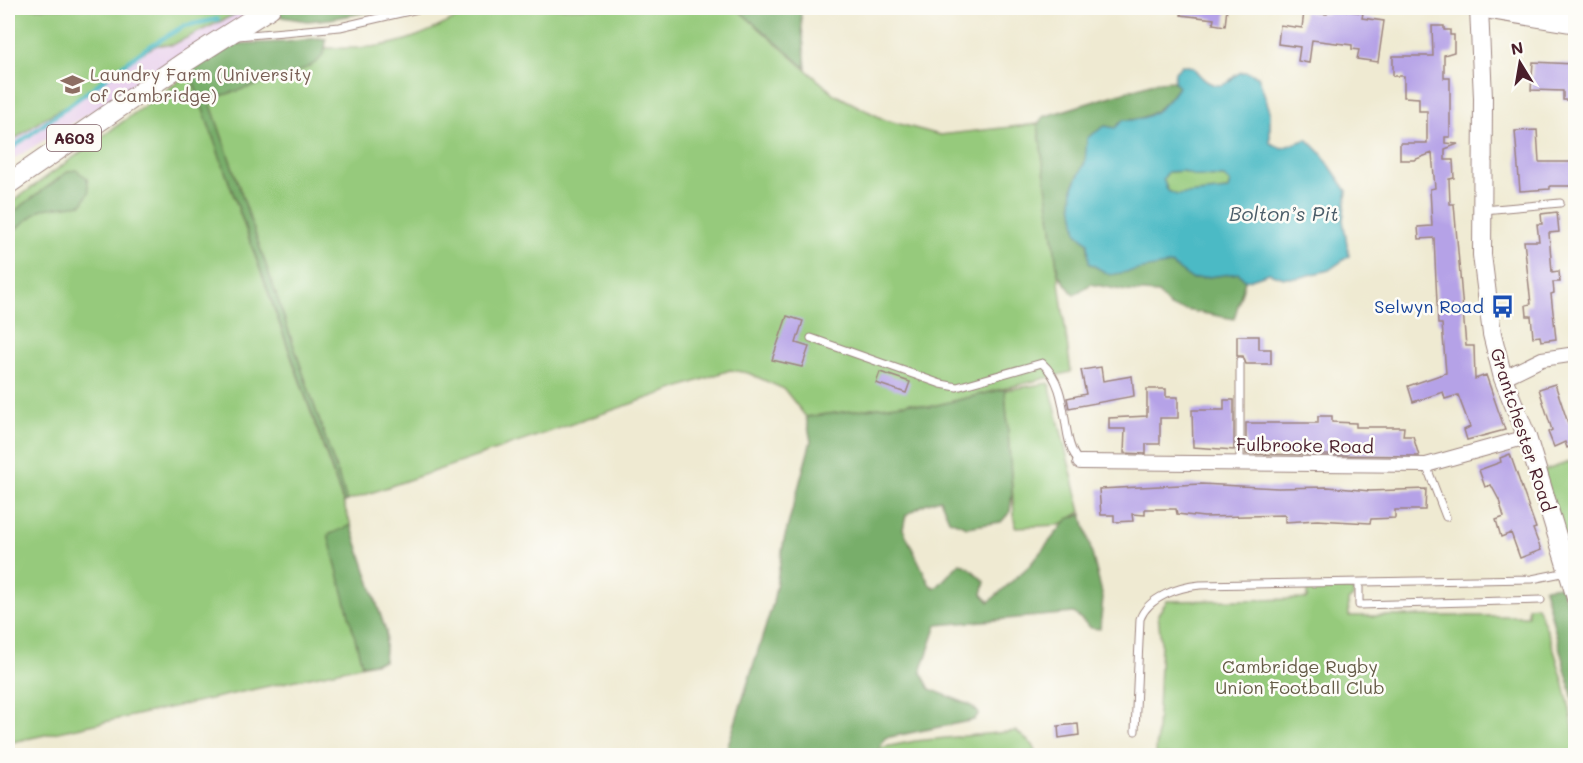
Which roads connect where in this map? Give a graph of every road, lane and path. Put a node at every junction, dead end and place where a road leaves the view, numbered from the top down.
1 (270, 8) edge
2 (422, 8) edge
3 (1479, 8) edge
4 (1484, 8) edge
5 (1575, 23) edge
6 (220, 39) junction
7 (8, 184) edge
8 (1560, 203) dead end
9 (1482, 210) junction
10 (811, 338) dead end
11 (1575, 354) edge
12 (1239, 361) dead end
13 (1503, 378) junction
14 (1527, 437) junction
15 (1080, 462) joint
16 (1240, 463) junction
17 (1426, 465) junction
18 (1446, 517) dead end
19 (1567, 572) junction
20 (1359, 583) junction
21 (1575, 598) edge
22 (1541, 600) dead end
23 (1135, 731) dead end

1 - 6 main road, A603
2 - 6 lane
3 - 9 street, Grantchester Road
4 - 5 main road
6 - 7 main road, A603
8 - 9 lane
9 - 13 street, Grantchester Road
10 - 15 lane
11 - 13 street
12 - 16 lane
13 - 14 street, Grantchester Road
14 - 17 street, Fulbrooke Road
14 - 19 street, Grantchester Road
15 - 16 street, Fulbrooke Road
16 - 17 street, Fulbrooke Road
17 - 18 lane
19 - 20 lane
19 - 21 street, Grantchester Road
20 - 22 lane
20 - 23 lane

